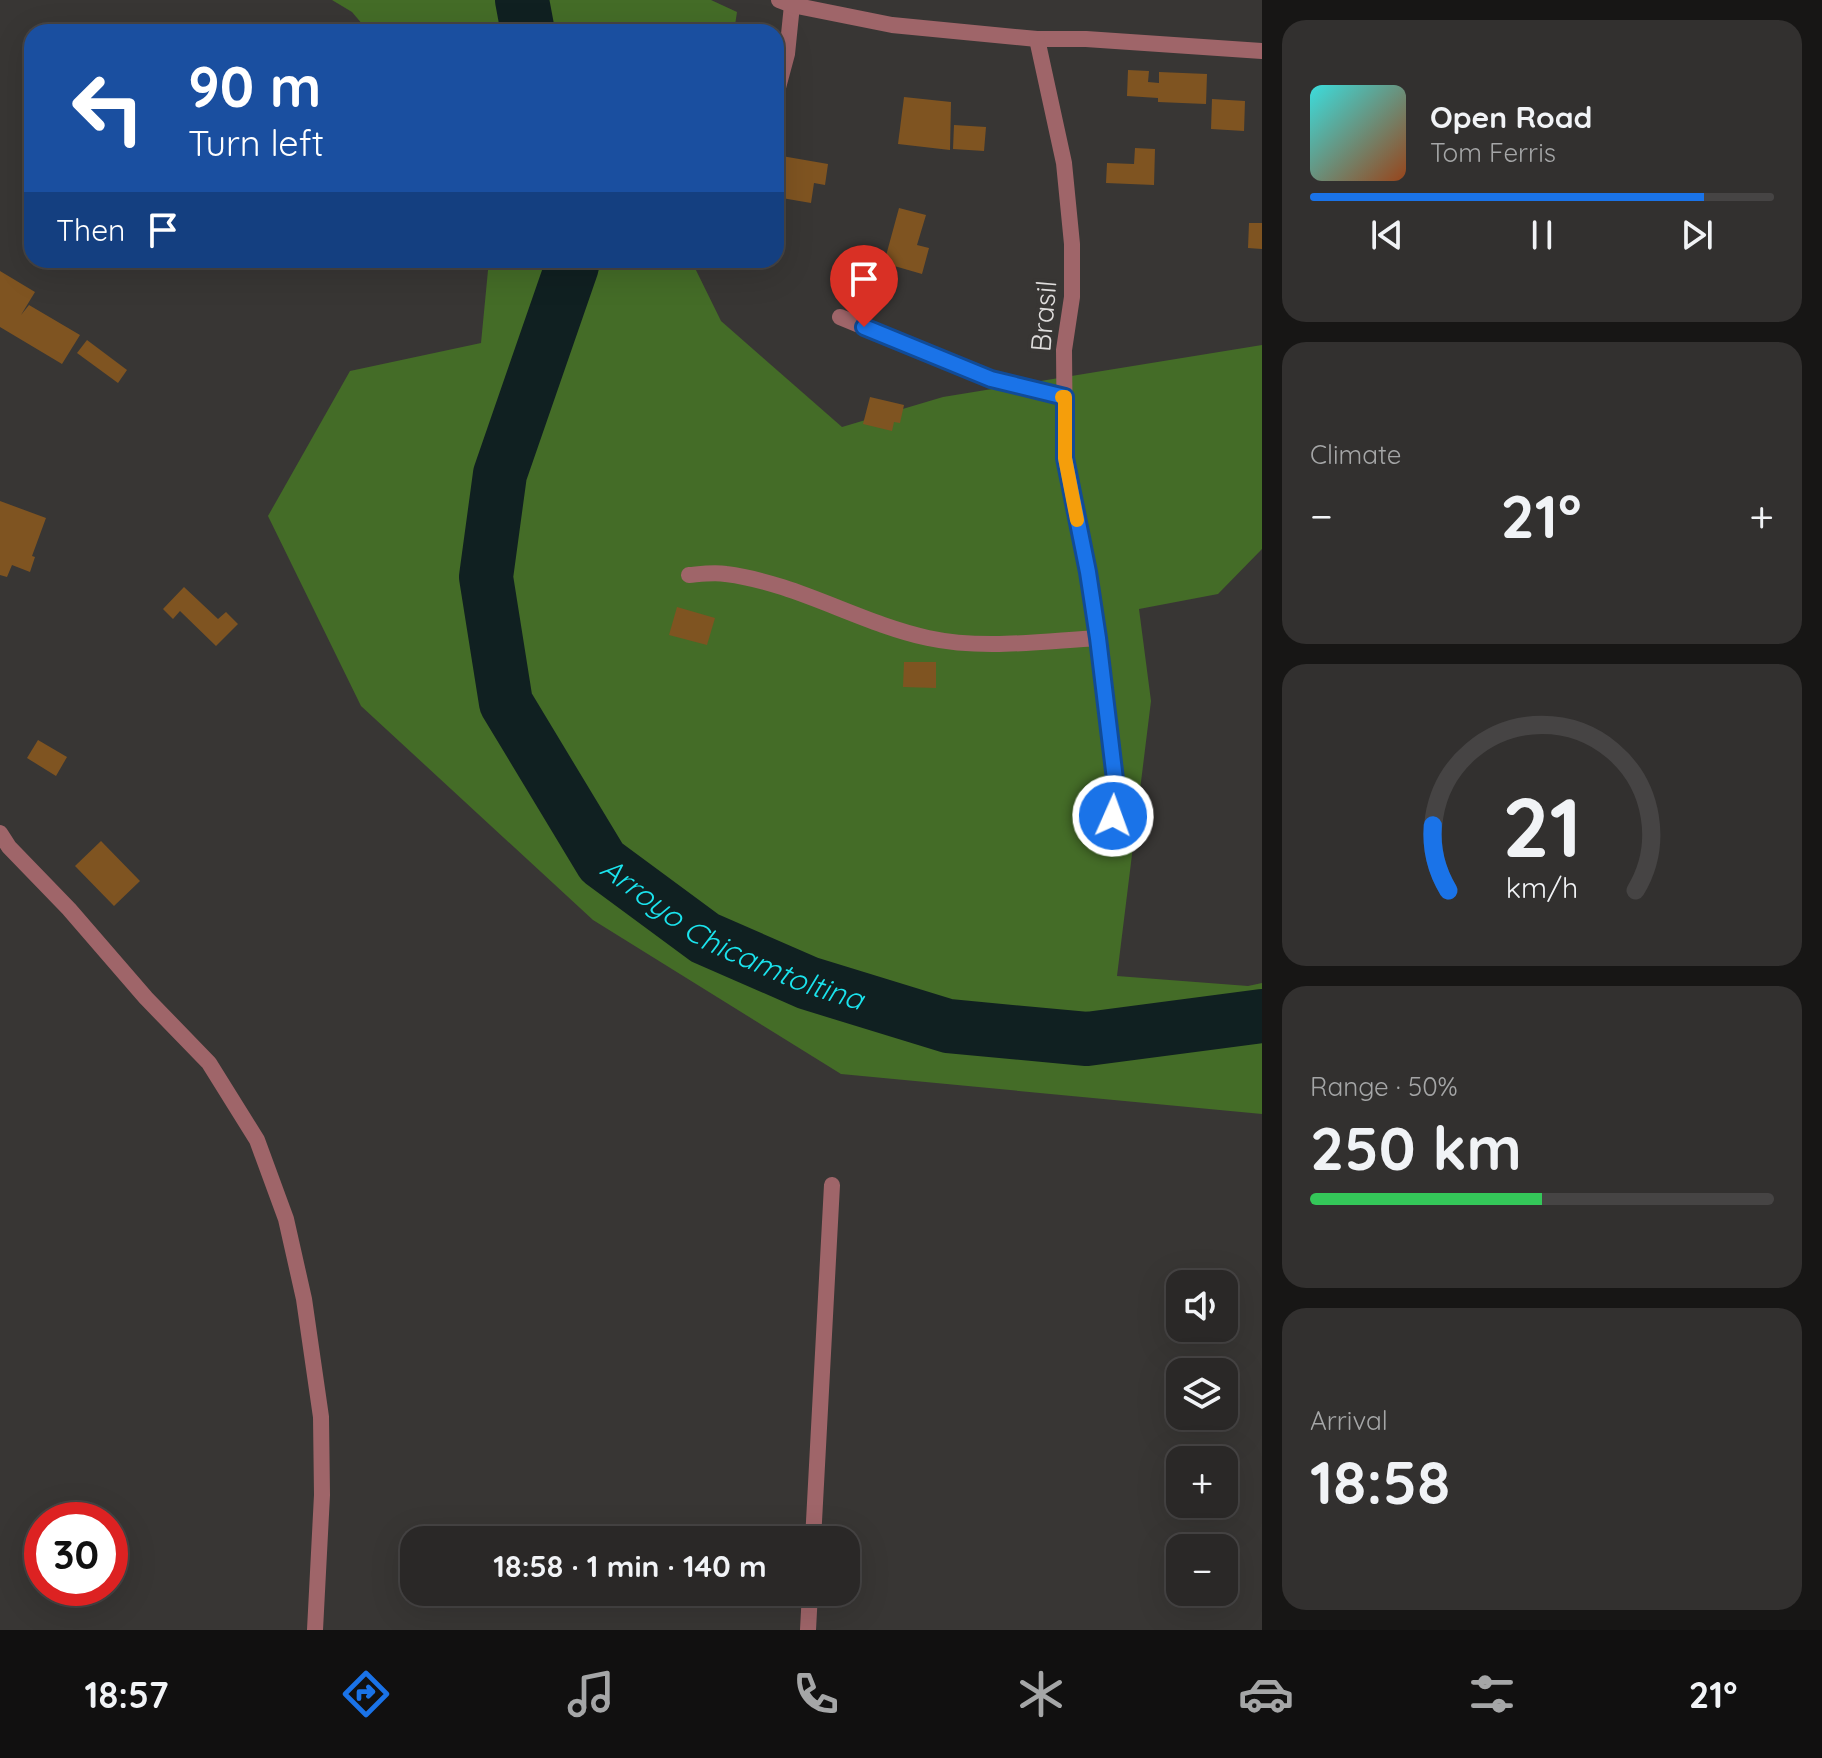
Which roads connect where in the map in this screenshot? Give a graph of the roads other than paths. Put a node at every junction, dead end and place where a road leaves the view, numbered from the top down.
1 (786, 3) edge
2 (1037, 39) junction
3 (1262, 51) edge
4 (784, 65) edge
5 (840, 317) dead end
6 (1065, 397) junction
7 (689, 575) dead end
8 (1098, 638) junction
9 (0, 833) edge
10 (1109, 835) dead end
11 (832, 1185) dead end
12 (814, 1526) edge
13 (809, 1606) edge
14 (315, 1630) edge
15 (808, 1630) edge

1 - 2 street
1 - 4 street
2 - 3 street
2 - 6 street, Brasil
5 - 6 street
6 - 8 street, Brasil
7 - 8 street
8 - 10 street, Brasil
9 - 14 street
11 - 12 street
13 - 15 street

